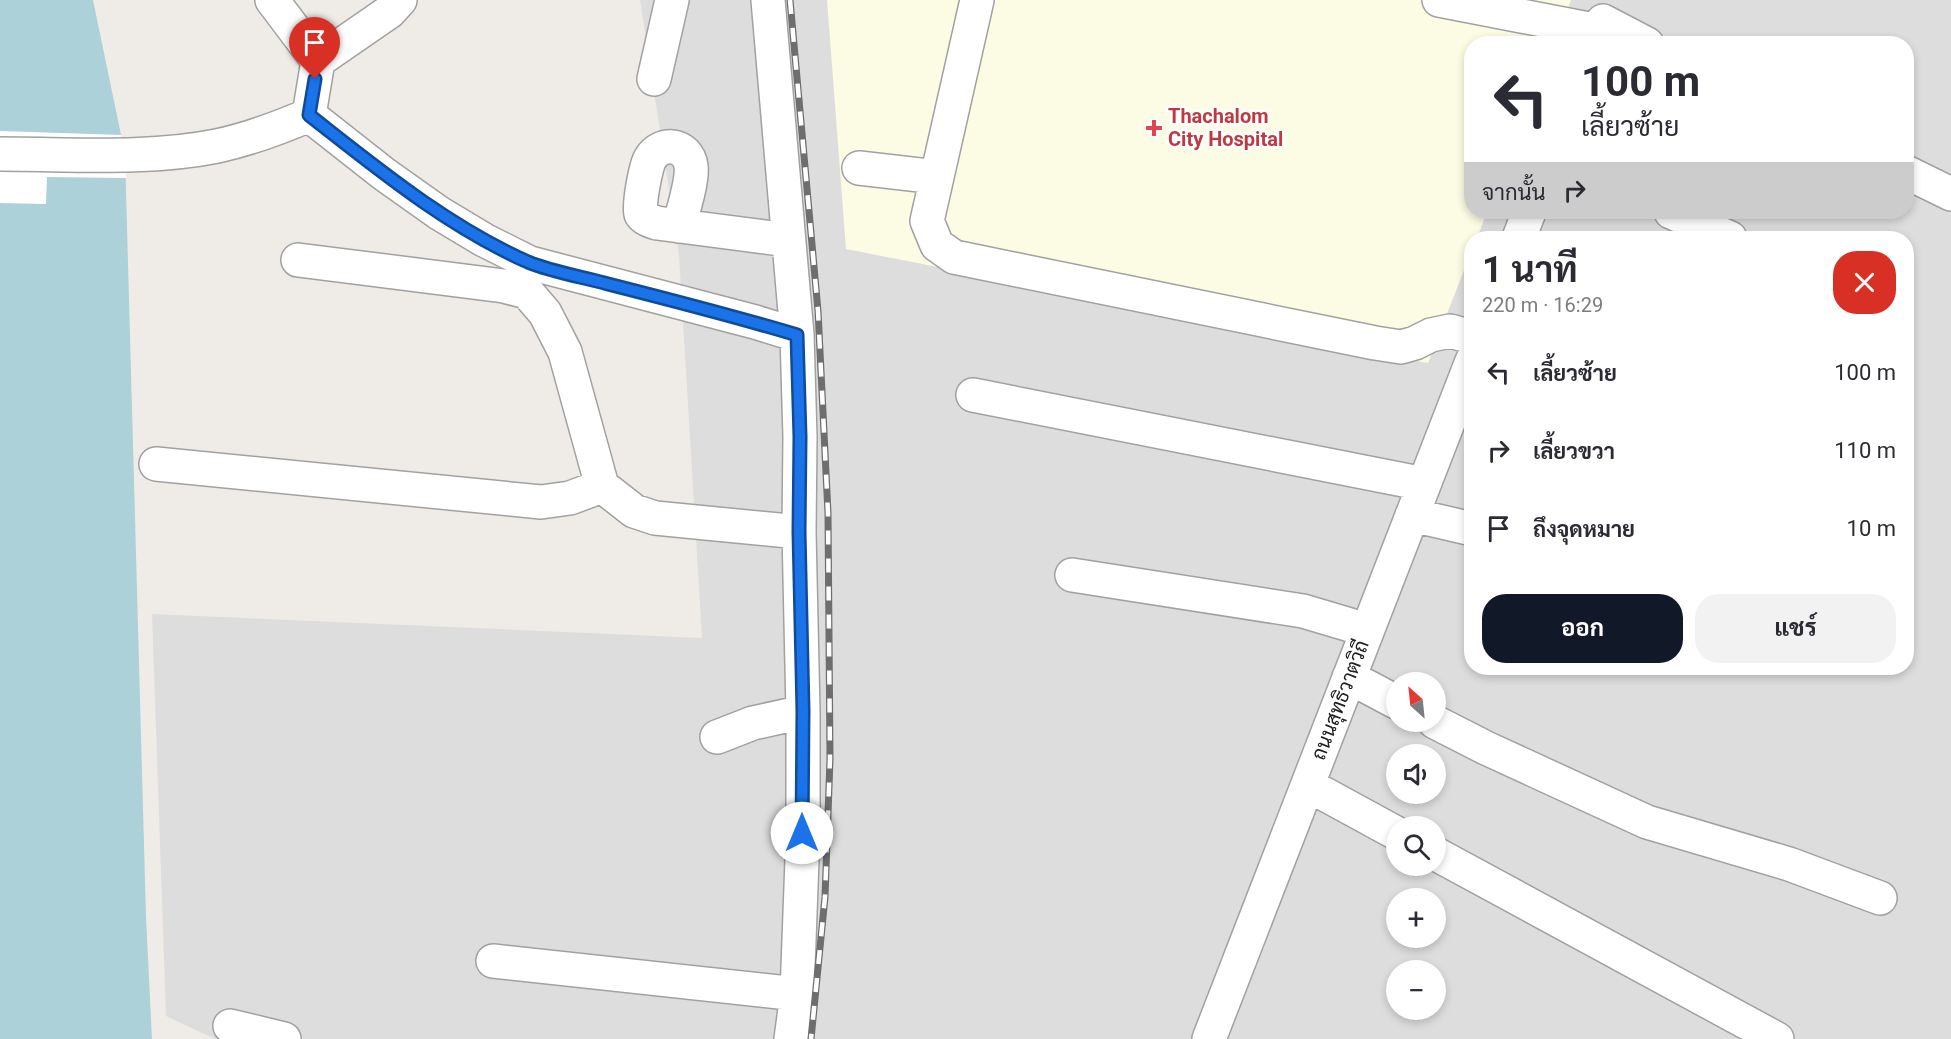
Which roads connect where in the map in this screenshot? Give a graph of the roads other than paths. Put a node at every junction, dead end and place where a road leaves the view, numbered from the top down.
1 (272, 0) edge
2 (400, 0) edge
3 (672, 0) edge
4 (768, 0) edge
5 (977, 0) edge
6 (1439, 0) edge
7 (1602, 24) edge
8 (1521, 30) edge
9 (1629, 36) edge
10 (318, 61) junction
11 (654, 79) dead end
12 (309, 115) junction
13 (0, 154) edge
14 (860, 168) dead end
15 (1914, 176) edge
16 (937, 177) junction
17 (1951, 194) edge
18 (1687, 219) edge
19 (679, 226) dead end
20 (1714, 231) edge
21 (788, 240) junction
22 (298, 260) dead end
23 (797, 335) junction
24 (1464, 335) edge
25 (1464, 382) edge
26 (973, 395) dead end
27 (156, 464) dead end
28 (1424, 484) junction
29 (602, 486) junction
30 (1412, 515) junction
31 (1464, 527) edge
32 (799, 532) junction
33 (1072, 575) dead end
34 (1367, 630) junction
35 (1349, 678) junction
36 (1386, 697) edge
37 (803, 711) junction
38 (1446, 727) edge
39 (717, 737) dead end
40 (1308, 785) junction
41 (1386, 828) edge
42 (1446, 859) edge
43 (1880, 898) dead end
44 (493, 961) dead end
45 (797, 994) junction
46 (231, 1026) dead end
47 (284, 1039) edge
48 (791, 1039) edge
49 (1209, 1039) edge
50 (1777, 1039) edge

1 - 10 street
2 - 10 street
3 - 11 street
4 - 21 street
5 - 16 street
6 - 8 street
7 - 8 street
7 - 9 street
10 - 12 street
12 - 13 street
12 - 23 street
14 - 16 street
15 - 17 street
16 - 24 street
18 - 20 street
19 - 21 street
21 - 23 street
22 - 29 street
23 - 32 street
25 - 28 street, ถนนสุทธิวาตวิถี
26 - 28 street
27 - 29 street
28 - 30 street, ถนนสุทธิวาตวิถี
29 - 32 street
30 - 31 street
30 - 34 street, ถนนสุทธิวาตวิถี
32 - 37 street
33 - 34 street
34 - 35 street, ถนนสุทธิวาตวิถี
35 - 36 street
35 - 40 street, ถนนสุทธิวาตวิถี
37 - 39 street
37 - 45 street
38 - 43 street
40 - 41 street
40 - 49 street, ถนนสุทธิวาตวิถี
42 - 50 street
44 - 45 street
45 - 48 street
46 - 47 street

